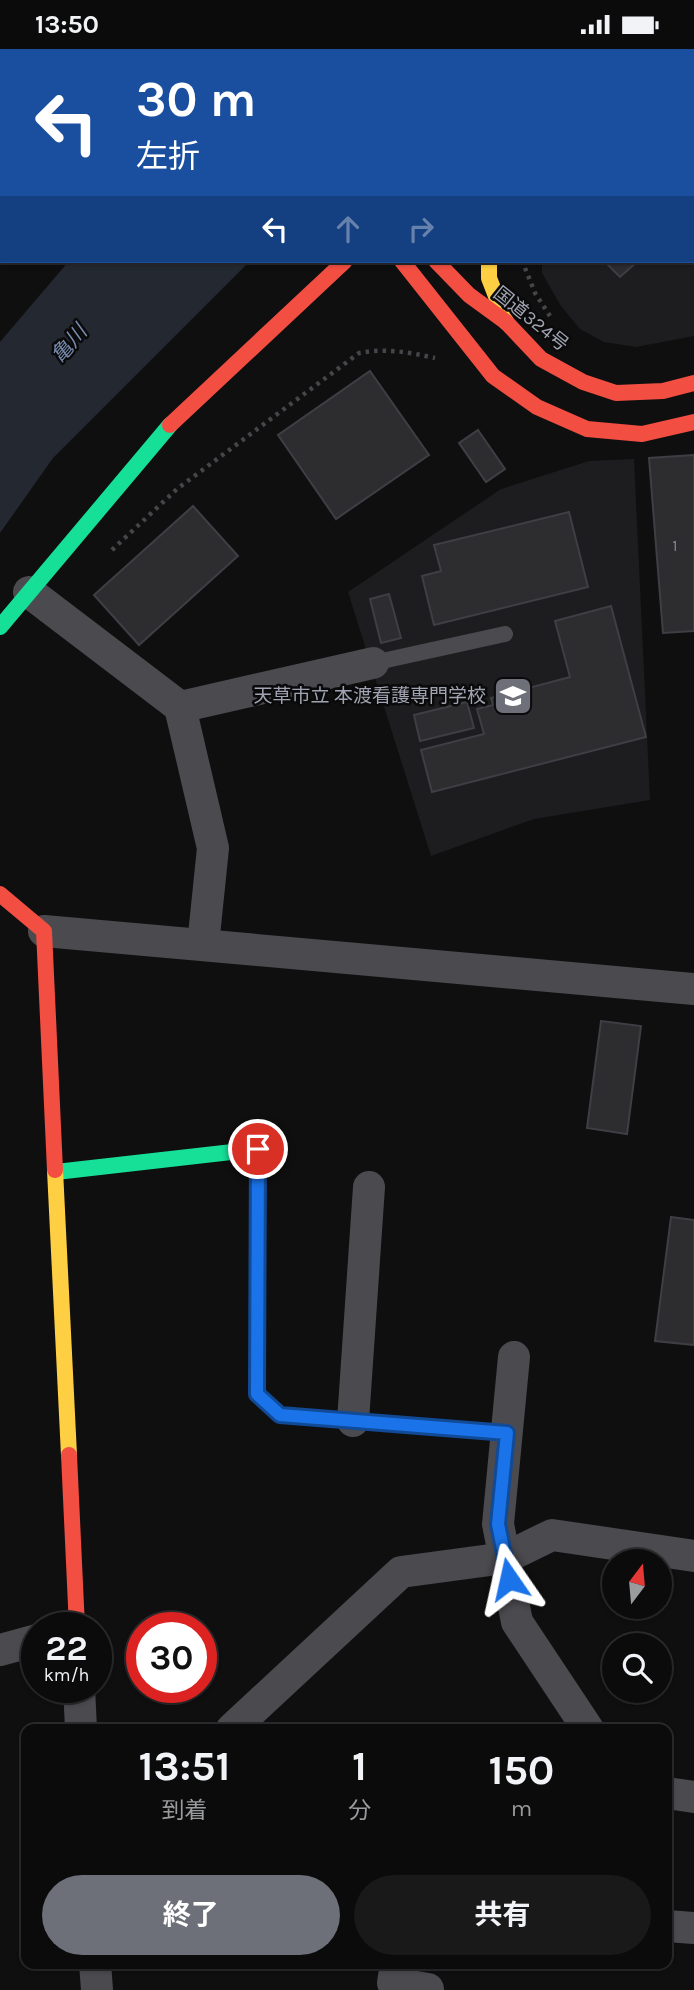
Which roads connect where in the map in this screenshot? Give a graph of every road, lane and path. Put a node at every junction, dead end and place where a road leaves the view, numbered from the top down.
1 (343, 263) edge
2 (403, 263) edge
3 (438, 263) edge
4 (489, 263) edge
5 (524, 263) edge
6 (506, 322) junction
7 (553, 322) dead end
8 (443, 360) dead end
9 (694, 383) edge
10 (694, 422) edge
11 (109, 553) dead end
12 (29, 593) junction
13 (0, 627) edge
14 (505, 634) dead end
15 (373, 663) joint
16 (180, 707) junction
17 (0, 894) edge
18 (44, 931) junction
19 (203, 945) junction
20 (694, 989) edge
21 (56, 1172) junction
22 (369, 1187) dead end
23 (514, 1357) dead end
24 (353, 1421) junction
25 (507, 1433) junction
26 (694, 1556) edge
27 (505, 1558) junction
28 (76, 1612) edge
29 (21, 1644) edge
30 (0, 1650) edge
31 (80, 1703) edge
32 (81, 1724) edge
33 (237, 1724) edge
34 (585, 1724) edge
35 (672, 1794) edge
36 (694, 1797) edge
37 (672, 1926) edge
38 (694, 1928) edge
39 (95, 1969) edge
40 (395, 1969) edge
41 (428, 1989) edge
42 (97, 1990) edge

1 - 12 main road
2 - 10 main road
3 - 6 main road, 国道324号
4 - 6 main road
5 - 7 path
6 - 9 main road, 国道324号
8 - 11 path
12 - 13 main road
12 - 16 street
14 - 15 lane
15 - 16 street
16 - 19 street
17 - 18 main road
18 - 19 street
18 - 21 main road
19 - 20 street
21 - 24 main road
21 - 28 main road
22 - 24 street
23 - 25 street
24 - 25 main road
25 - 27 street
26 - 27 street
27 - 33 street
27 - 34 street
29 - 30 street
31 - 32 street
35 - 36 street
37 - 38 street
39 - 42 street
40 - 41 street

